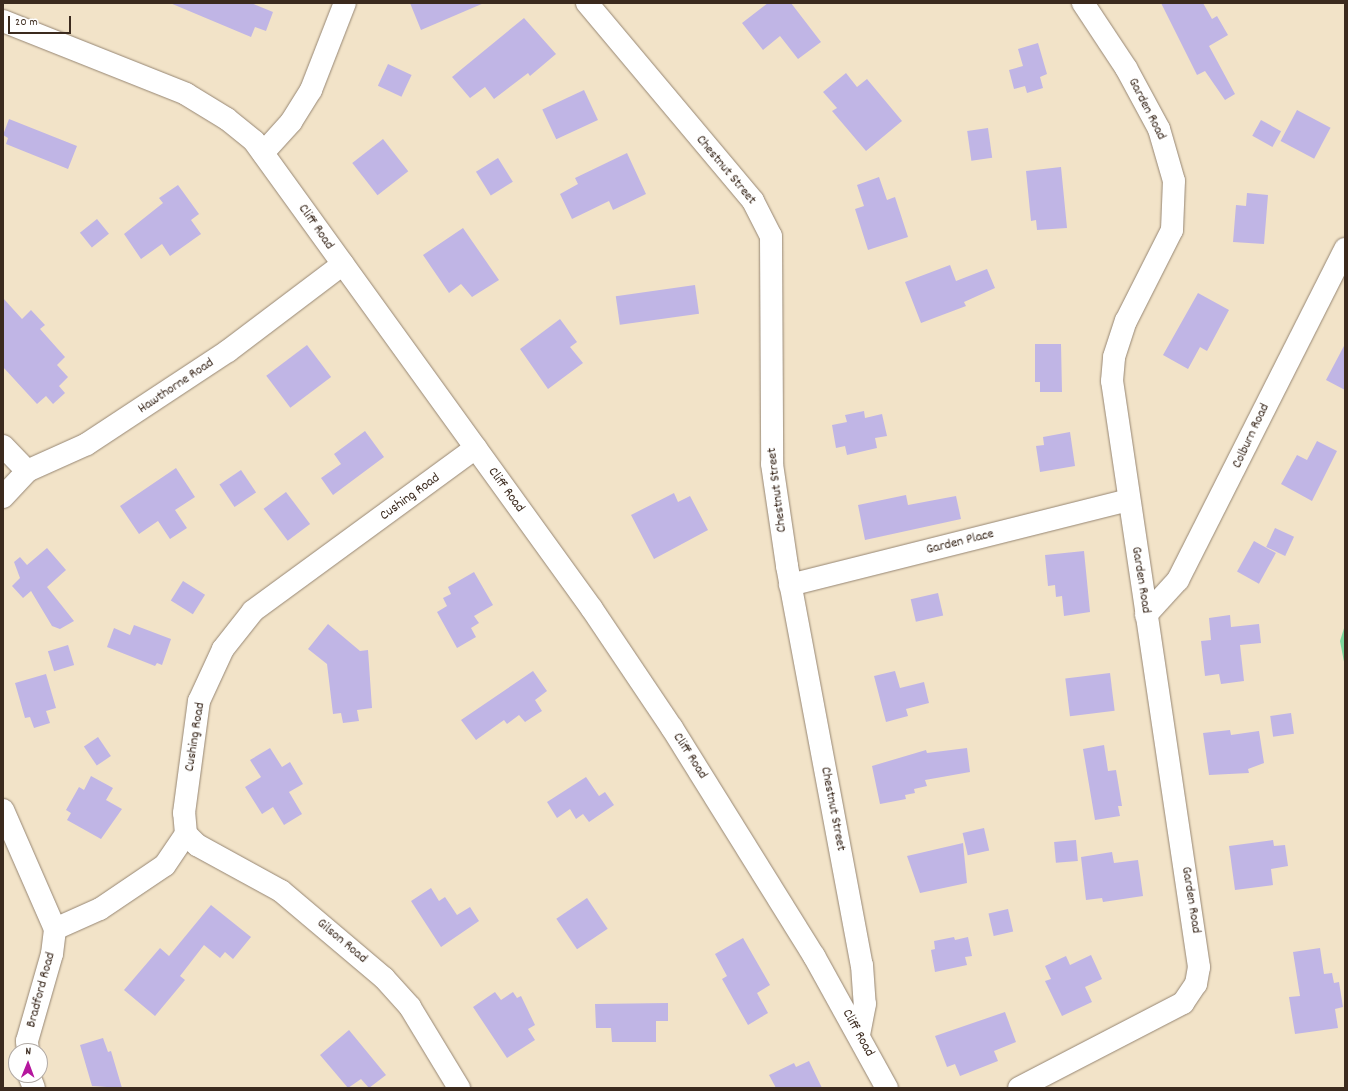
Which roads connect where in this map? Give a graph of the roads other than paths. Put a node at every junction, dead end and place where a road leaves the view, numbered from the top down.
1 (345, 3) edge
2 (587, 3) edge
3 (1083, 3) edge
4 (3, 21) edge
5 (263, 153) junction
6 (1345, 249) edge
7 (343, 264) junction
8 (3, 446) edge
9 (476, 448) junction
10 (27, 471) junction
11 (3, 497) edge
12 (1129, 500) junction
13 (790, 585) junction
14 (1146, 615) junction
15 (3, 810) edge
16 (186, 834) junction
17 (55, 929) junction
18 (859, 1035) junction
19 (27, 1043) edge
20 (459, 1088) edge
21 (887, 1088) edge
22 (1020, 1088) edge

1 - 5 street
2 - 13 street, Chestnut Street
3 - 12 street, Garden Road
4 - 5 street, Cliff Road
5 - 7 street, Cliff Road
6 - 14 street, Colburn Road
7 - 9 street, Cliff Road
7 - 10 street, Hawthorne Road
8 - 10 street
9 - 16 street, Cushing Road
9 - 18 street, Cliff Road
10 - 11 street
12 - 13 street, Garden Place
12 - 14 street, Garden Road
13 - 18 street, Chestnut Street
14 - 22 street, Garden Road
15 - 17 street
16 - 17 street
16 - 20 street, Gilson Road
17 - 19 street, Bradford Road
18 - 21 street, Cliff Road

